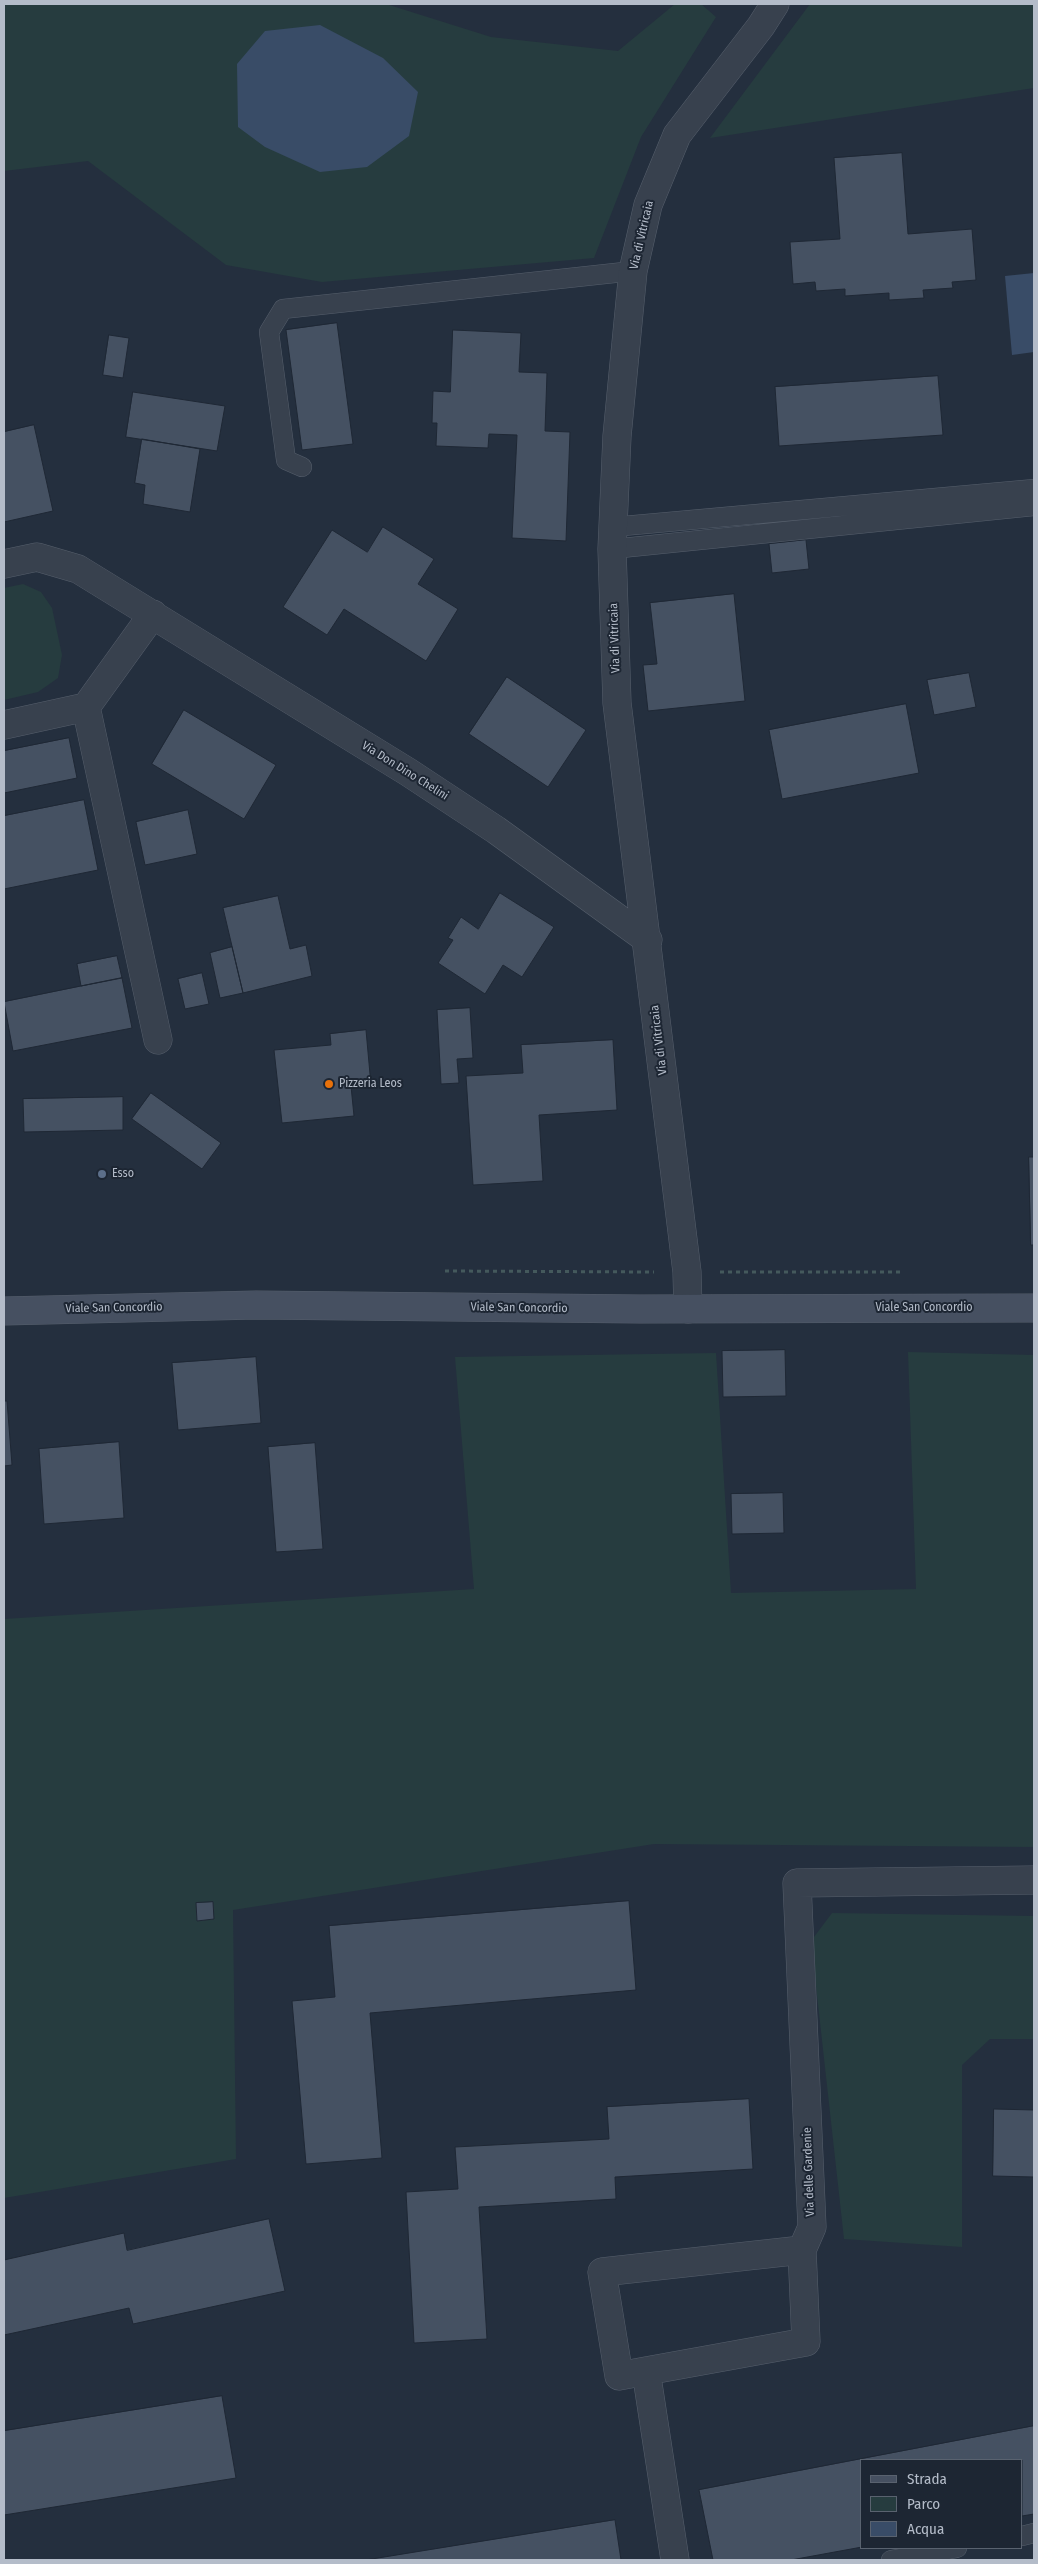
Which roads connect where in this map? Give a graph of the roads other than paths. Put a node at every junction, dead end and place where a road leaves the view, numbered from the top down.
1 (775, 4) edge
2 (633, 271) junction
3 (302, 467) dead end
4 (1034, 490) edge
5 (1034, 506) edge
6 (612, 538) junction
7 (4, 564) edge
8 (153, 614) junction
9 (86, 707) junction
10 (4, 725) edge
11 (648, 940) junction
12 (158, 1040) dead end
13 (1034, 1308) edge
14 (688, 1309) junction
15 (4, 1311) edge
16 (1034, 1880) edge
17 (802, 2250) junction
18 (646, 2371) junction
19 (952, 2549) edge
20 (675, 2560) edge
21 (891, 2560) edge

1 - 2 street, Via di Vitricaia
2 - 3 lane
2 - 6 street, Via di Vitricaia
4 - 6 lane
5 - 6 lane
6 - 11 street, Via di Vitricaia
7 - 8 street, Via Don Dino Chelini
8 - 9 street
8 - 11 street, Via Don Dino Chelini
9 - 10 street
9 - 12 street
11 - 14 street, Via di Vitricaia
13 - 14 main road, Viale San Concordio
14 - 15 main road, Viale San Concordio
16 - 17 street, Via delle Gardenie
17 - 18 street, Via delle Gardenie
17 - 18 street
18 - 20 street
19 - 21 lane

